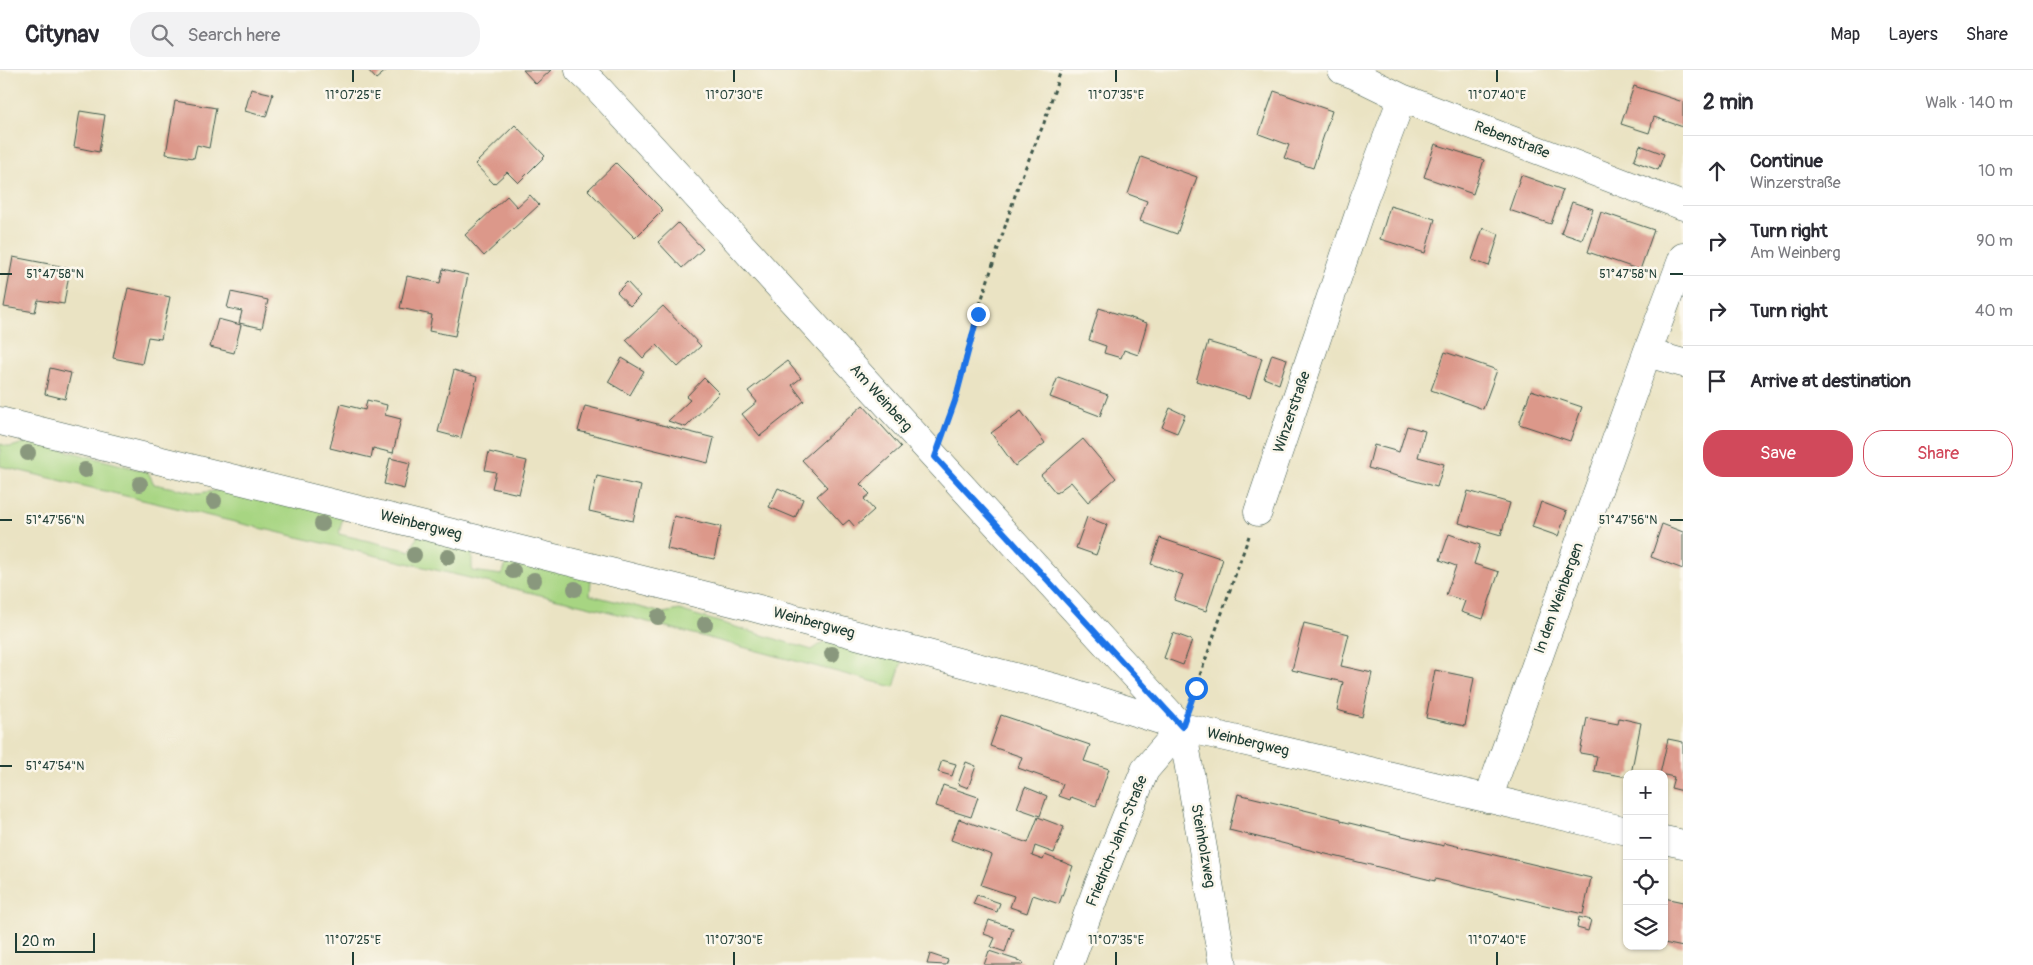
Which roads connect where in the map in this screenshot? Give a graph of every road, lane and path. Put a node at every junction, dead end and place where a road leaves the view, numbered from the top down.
1 (1061, 70) edge
2 (1342, 70) edge
3 (587, 78) edge
4 (1402, 98) junction
5 (1683, 206) edge
6 (1683, 258) edge
7 (1647, 353) junction
8 (1683, 363) edge
9 (0, 421) edge
10 (935, 457) junction
11 (1258, 512) joint
12 (1182, 727) junction
13 (1488, 799) junction
14 (1623, 830) edge
15 (1668, 841) edge
16 (1683, 844) edge
17 (1070, 965) edge
18 (1223, 965) edge

1 - 10 path
2 - 4 street, Rebenstraße
3 - 10 street, Am Weinberg
4 - 5 street, Rebenstraße
4 - 11 street, Winzerstraße
6 - 7 street, In den Weinbergen
7 - 8 street
7 - 13 street, In den Weinbergen
9 - 12 street, Weinbergweg
10 - 12 street, Am Weinberg
11 - 12 path
12 - 13 street, Weinbergweg
12 - 17 street, Friedrich-Jahn-Straße
12 - 18 street, Steinholzweg
13 - 14 street, Weinbergweg
15 - 16 street

